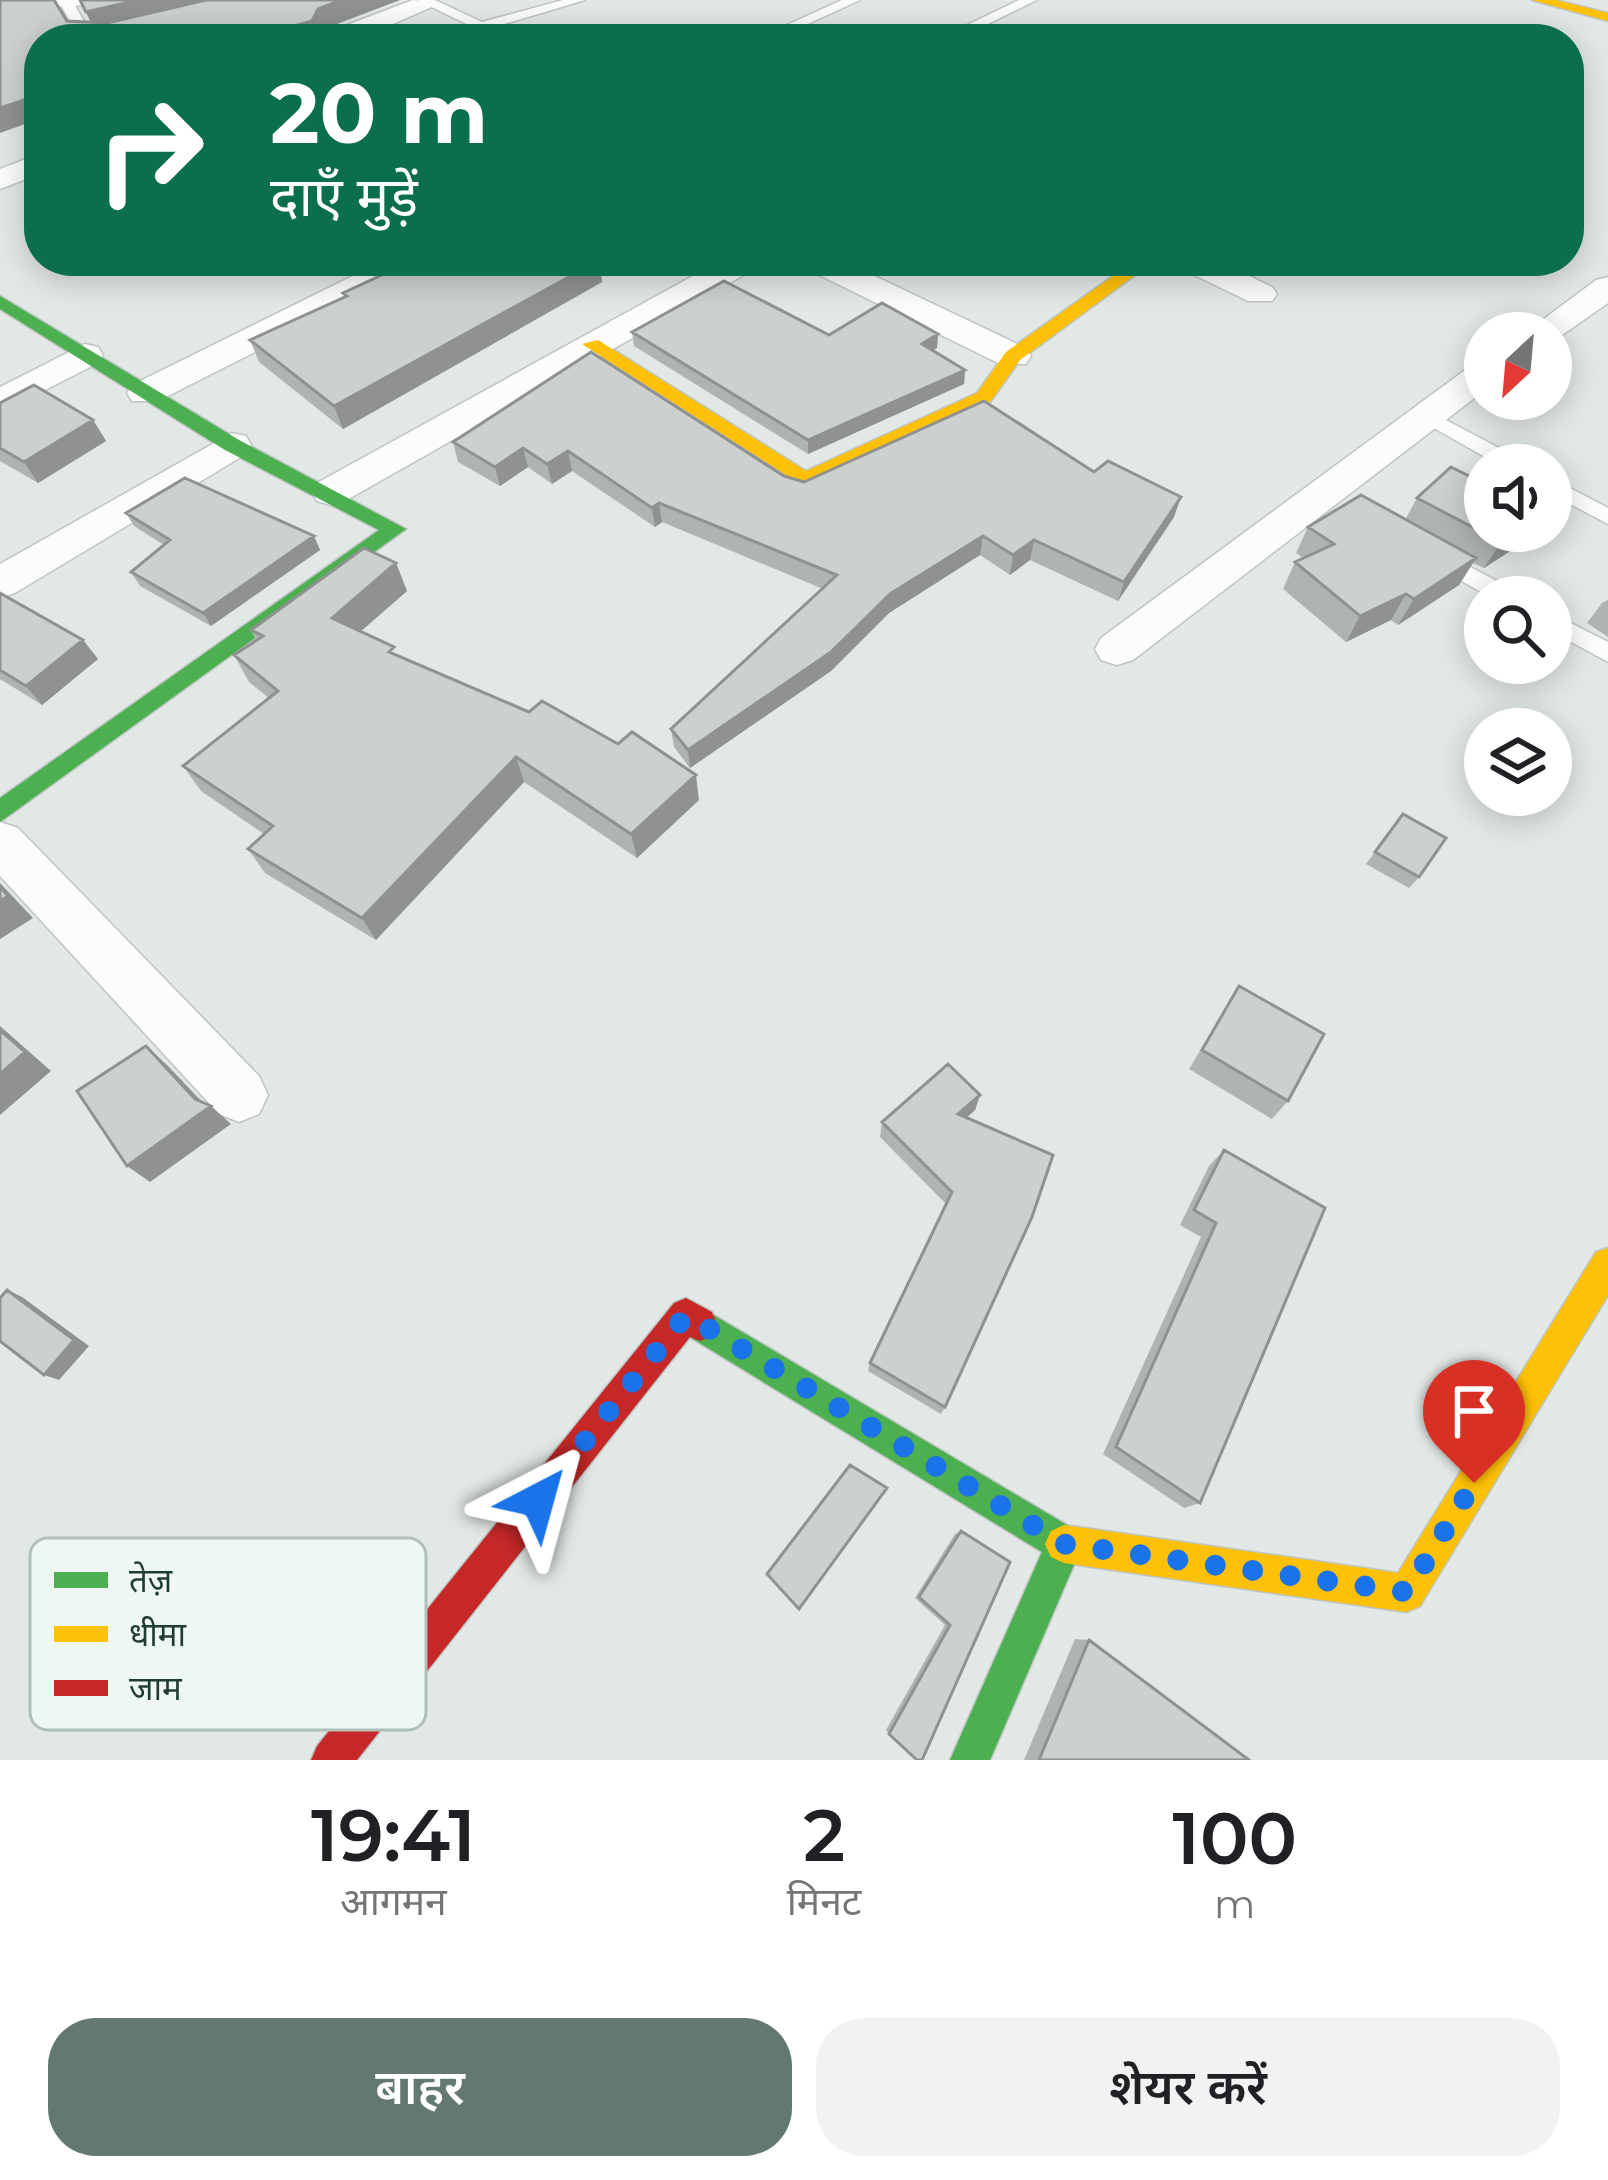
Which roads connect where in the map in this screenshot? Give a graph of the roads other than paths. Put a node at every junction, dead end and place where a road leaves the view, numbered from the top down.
1 (578, 0) edge
2 (853, 0) edge
3 (1030, 0) edge
4 (1539, 0) edge
5 (426, 2) edge
6 (1608, 17) edge
7 (379, 24) edge
8 (474, 24) edge
9 (492, 24) edge
10 (798, 24) edge
11 (978, 24) edge
12 (379, 276) edge
13 (716, 276) edge
14 (848, 276) edge
15 (1124, 276) edge
16 (1222, 276) edge
17 (1608, 287) edge
18 (1260, 295) dead end
19 (0, 301) edge
20 (1572, 312) edge
21 (591, 344) junction
22 (85, 355) junction
23 (1013, 356) junction
24 (1464, 389) edge
25 (145, 393) junction
26 (0, 402) edge
27 (1425, 416) junction
28 (1476, 444) edge
29 (232, 445) junction
30 (331, 492) junction
31 (1572, 497) edge
32 (1608, 517) edge
33 (1404, 539) edge
34 (1470, 576) edge
35 (0, 583) edge
36 (1572, 632) edge
37 (1117, 649) dead end
38 (1608, 652) edge
39 (0, 812) edge
40 (0, 842) edge
41 (239, 1095) dead end
42 (1608, 1264) edge
43 (1064, 1544) junction
44 (426, 1641) edge
45 (355, 1730) edge
46 (331, 1760) edge
47 (970, 1760) edge

1 - 9 lane
2 - 10 lane
3 - 11 lane
4 - 6 street
5 - 7 street
5 - 8 lane
12 - 25 street
13 - 21 street
14 - 23 street
15 - 23 street
16 - 18 street
17 - 20 street
19 - 22 street
21 - 23 street
21 - 30 street
22 - 25 street
22 - 26 street
24 - 27 street
25 - 29 street
27 - 28 lane
27 - 37 street
29 - 30 street
29 - 35 street
30 - 39 street
31 - 32 lane
33 - 34 lane
36 - 38 lane
40 - 41 street
42 - 43 street
43 - 44 street
43 - 47 street
45 - 46 street

